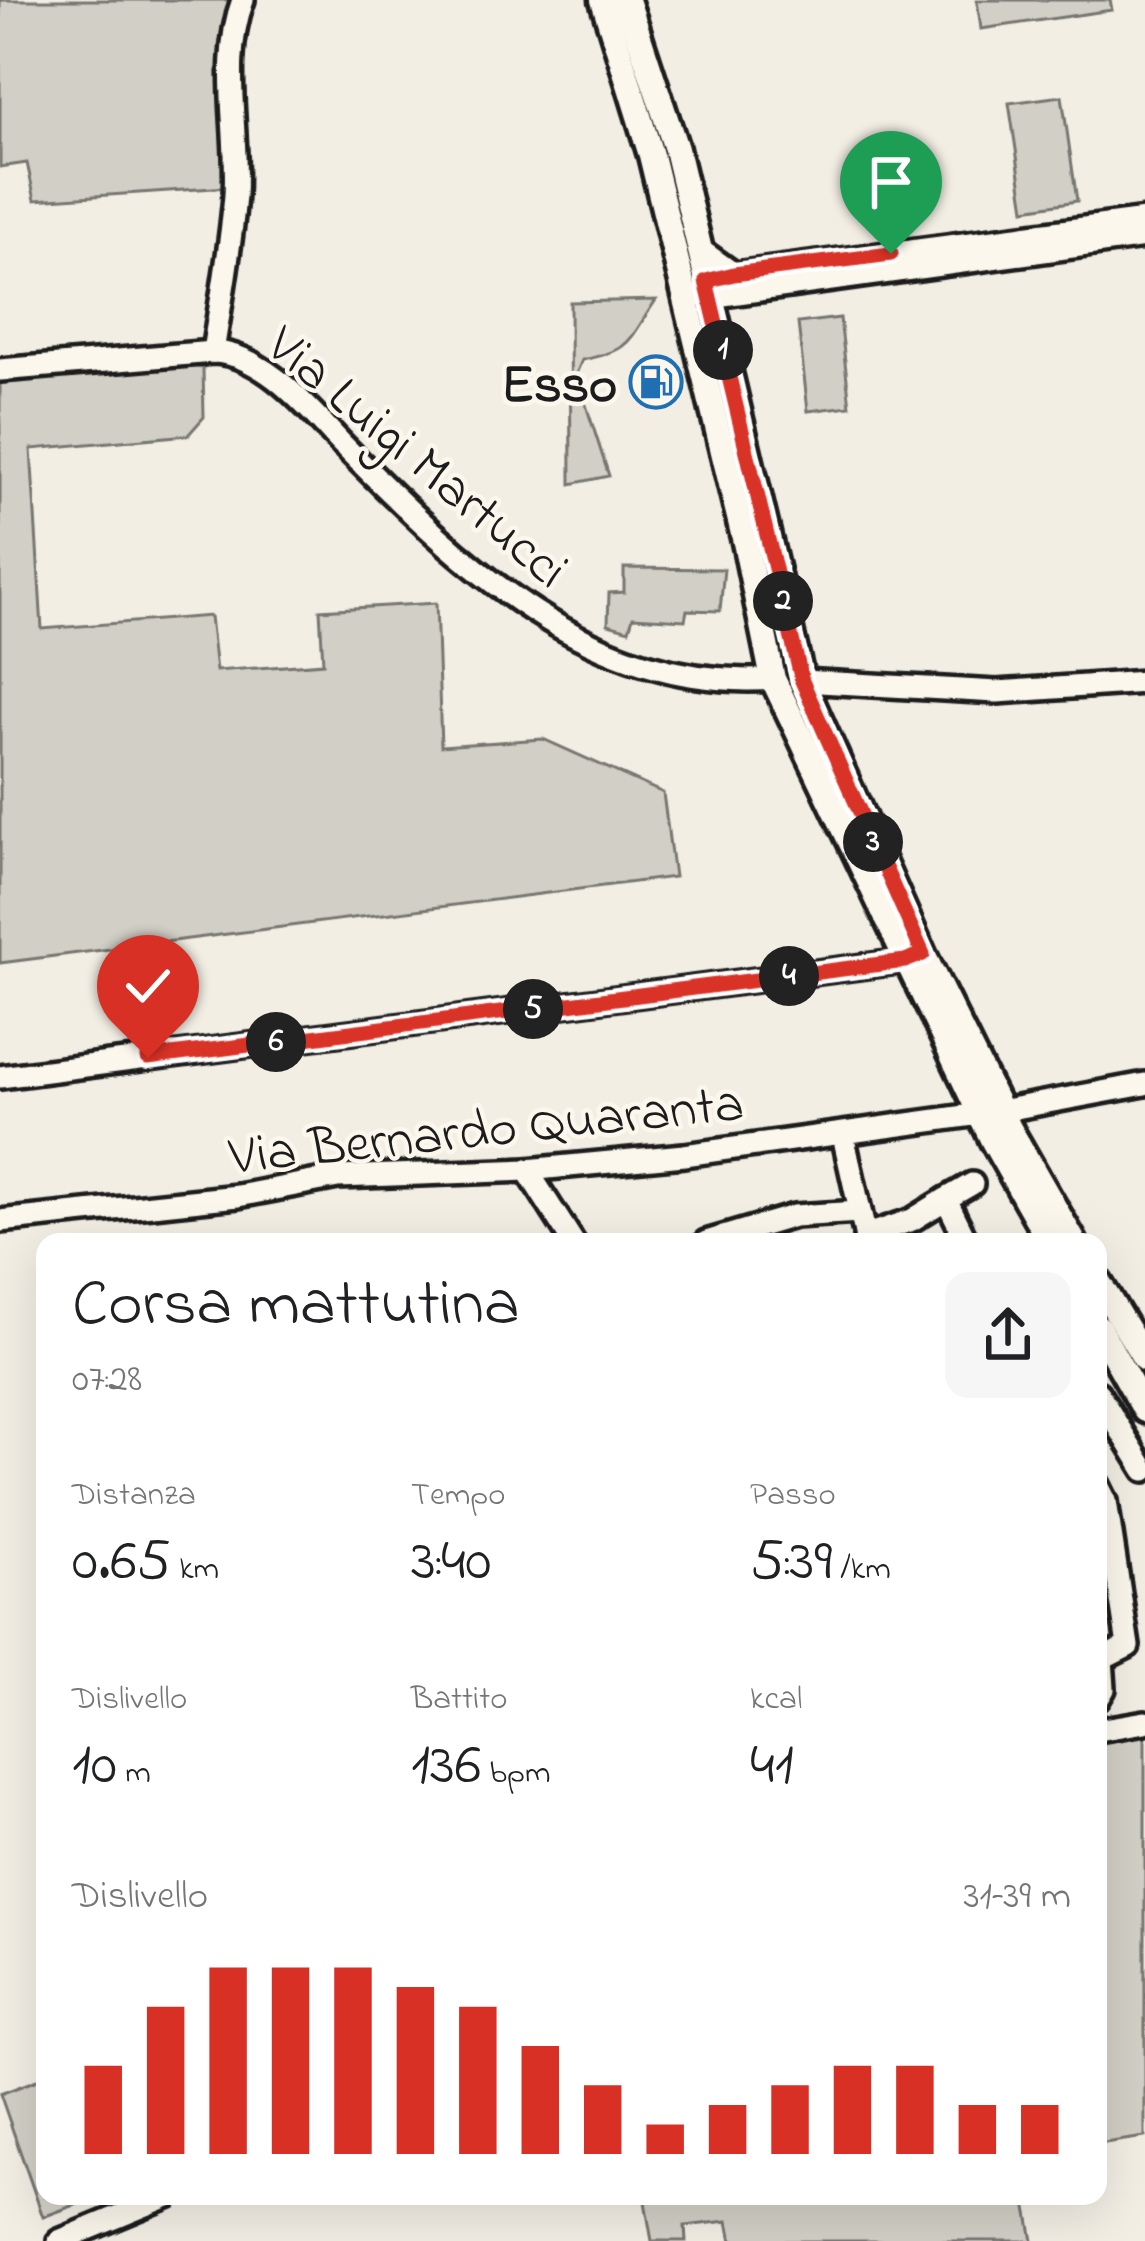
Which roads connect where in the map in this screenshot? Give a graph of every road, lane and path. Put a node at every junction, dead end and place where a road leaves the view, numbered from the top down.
1 (243, 0) edge
2 (603, 0) edge
3 (628, 0) edge
4 (1145, 220) edge
5 (1145, 237) edge
6 (699, 249) junction
7 (734, 274) junction
8 (700, 290) junction
9 (213, 352) junction
10 (0, 370) edge
11 (773, 679) junction
12 (802, 681) junction
13 (1145, 682) edge
14 (914, 957) junction
15 (0, 1077) edge
16 (1145, 1084) edge
17 (990, 1112) junction
18 (843, 1135) junction
19 (527, 1170) junction
20 (972, 1184) dead end
21 (946, 1199) junction
22 (860, 1212) junction
23 (0, 1221) edge
24 (916, 1231) edge
25 (567, 1233) edge
26 (743, 1233) edge
27 (865, 1233) edge
28 (963, 1233) edge
29 (1046, 1233) edge
30 (1069, 1233) edge
31 (1107, 1296) edge
32 (1107, 1348) edge
33 (1145, 1359) edge
34 (1107, 1408) edge
35 (1145, 1410) edge
36 (1145, 1469) edge
37 (1107, 1512) edge
38 (1107, 1656) edge
39 (1145, 1709) edge
40 (1107, 1714) edge
41 (1107, 1715) edge
42 (1145, 1721) edge
43 (146, 2205) edge
44 (59, 2241) edge

1 - 9 street
2 - 8 main road
3 - 6 main road
4 - 7 street
5 - 8 street
6 - 7 street
6 - 8 main road
7 - 8 street
8 - 11 main road
8 - 12 main road
9 - 10 street
9 - 11 street, Via Luigi Martucci
11 - 12 main road
11 - 14 main road
12 - 13 street
12 - 14 main road
14 - 15 street
14 - 17 main road
16 - 17 street, Via Bernardo Quaranta
17 - 18 street, Via Bernardo Quaranta
17 - 29 main road
17 - 30 main road
18 - 19 street, Via Bernardo Quaranta
18 - 22 street
19 - 23 street, Via Bernardo Quaranta
19 - 25 street
20 - 21 street
21 - 24 street
21 - 28 street
22 - 26 street
22 - 27 street
31 - 33 main road
32 - 35 main road
34 - 36 street
37 - 38 street
39 - 40 street
41 - 42 street
43 - 44 street

